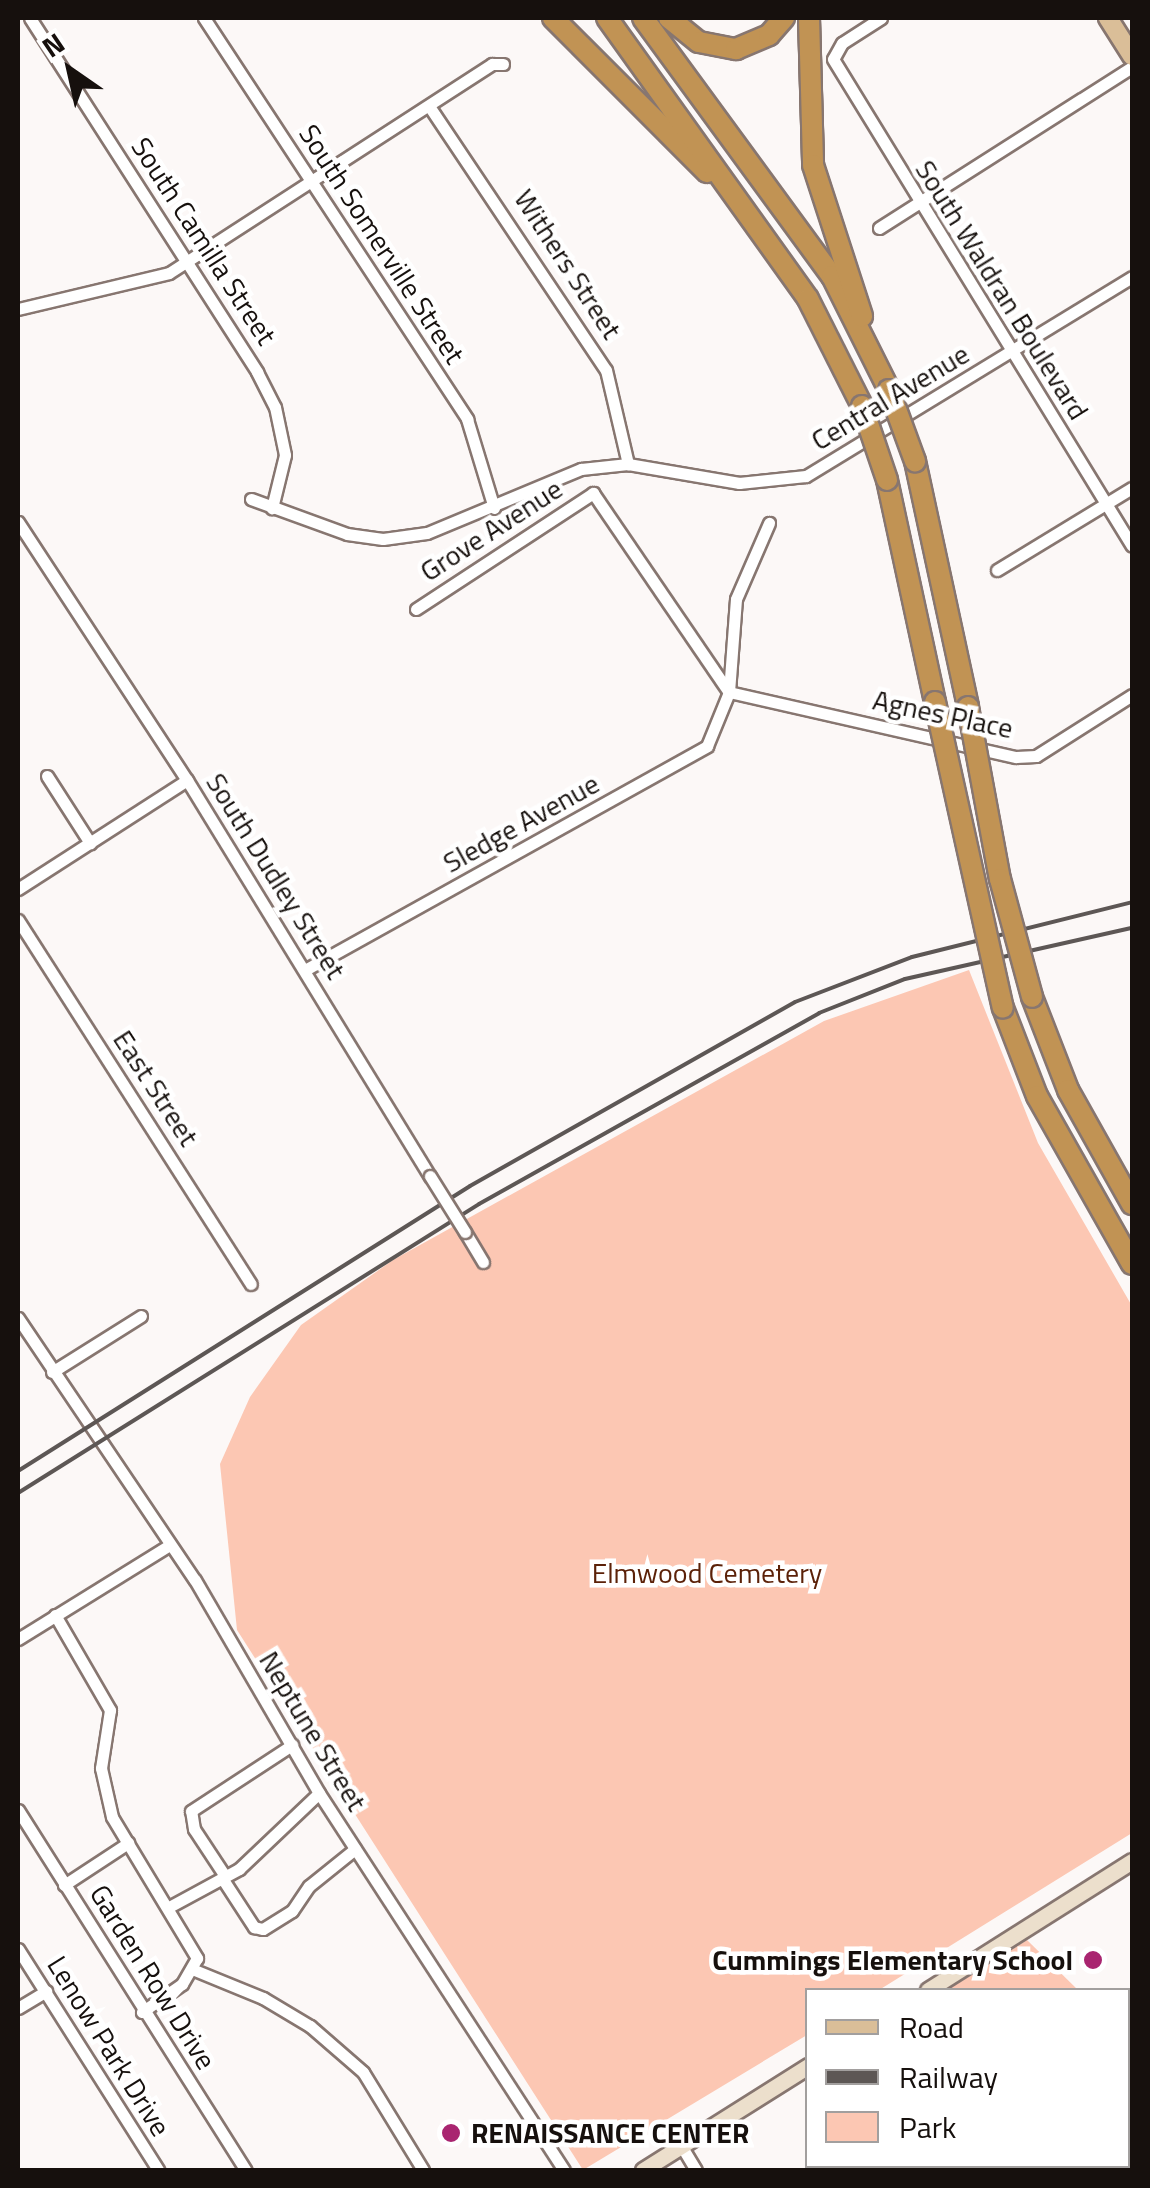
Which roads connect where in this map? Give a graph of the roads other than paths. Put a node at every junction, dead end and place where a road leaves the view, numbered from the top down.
1 (30, 18) edge
2 (204, 18) edge
3 (553, 18) edge
4 (607, 18) edge
5 (643, 18) edge
6 (669, 18) edge
7 (784, 18) edge
8 (882, 18) edge
9 (1108, 18) edge
10 (811, 23) edge
11 (1132, 56) edge
12 (503, 64) dead end
13 (1132, 66) edge
14 (431, 108) junction
15 (312, 182) junction
16 (917, 202) junction
17 (758, 224) junction
18 (879, 228) dead end
19 (188, 263) junction
20 (1132, 277) edge
21 (18, 309) edge
22 (865, 338) junction
23 (1012, 352) junction
24 (628, 464) junction
25 (1132, 488) edge
26 (251, 499) dead end
27 (1106, 504) junction
28 (272, 508) junction
29 (494, 508) junction
30 (18, 522) edge
31 (769, 523) dead end
32 (1132, 546) edge
33 (998, 570) dead end
34 (416, 609) dead end
35 (729, 692) junction
36 (1132, 695) edge
37 (46, 776) dead end
38 (187, 780) junction
39 (90, 843) junction
40 (18, 889) edge
41 (18, 920) edge
42 (304, 970) junction
43 (1132, 1204) edge
44 (482, 1262) dead end
45 (1132, 1264) edge
46 (251, 1284) dead end
47 (140, 1316) dead end
48 (18, 1318) edge
49 (52, 1372) junction
50 (168, 1546) junction
51 (55, 1615) junction
52 (18, 1638) edge
53 (292, 1745) junction
54 (320, 1793) junction
55 (18, 1810) edge
56 (22, 1828) edge
57 (128, 1843) junction
58 (355, 1849) junction
59 (1132, 1861) edge
60 (224, 1877) junction
61 (64, 1885) junction
62 (169, 1906) junction
63 (18, 1949) edge
64 (192, 1969) junction
65 (931, 1988) edge
66 (46, 1991) junction
67 (18, 2008) edge
68 (142, 2012) junction
69 (805, 2068) edge
70 (682, 2147) junction
71 (158, 2170) edge
72 (246, 2170) edge
73 (422, 2170) edge
74 (564, 2170) edge
75 (644, 2170) edge
76 (696, 2170) edge

1 - 19 street, South Camilla Street
2 - 15 street, South Somerville Street
3 - 17 highway
4 - 17 highway
5 - 22 highway
6 - 7 highway
8 - 16 street, South Waldran Boulevard
9 - 11 main road
10 - 22 highway
12 - 14 street
13 - 16 street
14 - 15 street
14 - 24 street, Withers Street
15 - 19 street
15 - 29 street, South Somerville Street
16 - 18 street
16 - 23 street, South Waldran Boulevard
17 - 45 highway, bridge
19 - 21 street
19 - 28 street, South Camilla Street
20 - 23 street, Central Avenue
22 - 43 highway, bridge
23 - 24 street, Central Avenue
23 - 27 street, South Waldran Boulevard
24 - 29 street, Central Avenue
25 - 27 street
26 - 28 street, Central Avenue
27 - 32 street, South Waldran Boulevard
27 - 33 street
28 - 29 street, Central Avenue
30 - 38 street, South Dudley Street
31 - 35 street
34 - 35 street, Grove Avenue
35 - 36 street, Agnes Place
35 - 42 street, Sledge Avenue
37 - 39 street
38 - 39 street
38 - 42 street, South Dudley Street
39 - 40 street
41 - 46 street, East Street
42 - 44 street, South Dudley Street, bridge
47 - 49 street
48 - 49 street, Neptune Street
49 - 50 street, Neptune Street
50 - 51 street
50 - 53 street, Neptune Street
51 - 52 street
51 - 57 street
53 - 54 street, Neptune Street
53 - 60 street
54 - 58 street, Neptune Street
54 - 60 street
55 - 56 street, Garden Row Drive
56 - 61 street, Garden Row Drive
57 - 61 street
57 - 62 street
58 - 60 street
58 - 74 street, Neptune Street
59 - 65 street
60 - 62 street
61 - 68 street, Garden Row Drive
62 - 64 street
63 - 66 street, Lenow Park Drive
64 - 68 street
64 - 73 street
66 - 67 street
66 - 71 street, Lenow Park Drive
68 - 72 street, Garden Row Drive
69 - 70 street
70 - 75 street
70 - 76 street

